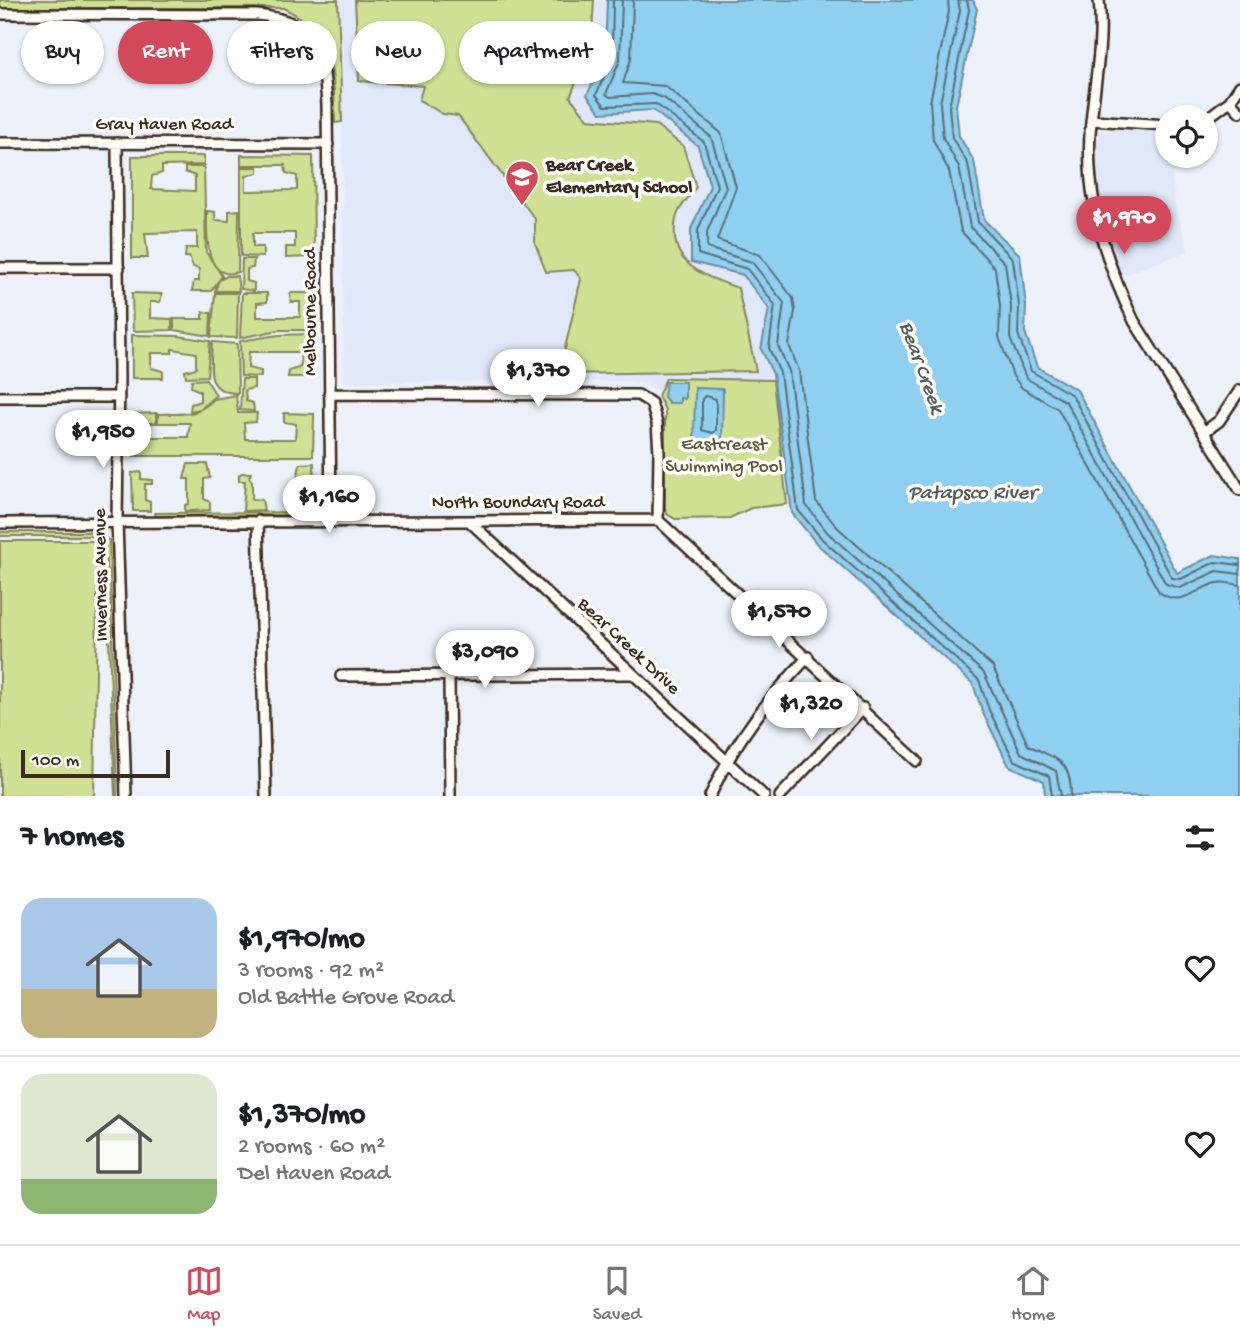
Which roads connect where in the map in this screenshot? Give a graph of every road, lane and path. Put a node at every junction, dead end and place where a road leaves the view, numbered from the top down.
1 (1099, 0) edge
2 (0, 14) edge
3 (1240, 86) edge
4 (1230, 100) junction
5 (1218, 110) edge
6 (1240, 112) edge
7 (1091, 120) junction
8 (1155, 124) edge
9 (0, 143) edge
10 (117, 143) junction
11 (328, 144) junction
12 (0, 268) edge
13 (119, 268) junction
14 (1240, 390) edge
15 (329, 394) junction
16 (0, 397) edge
17 (119, 397) junction
18 (1204, 432) junction
19 (1240, 490) edge
20 (331, 520) junction
21 (658, 520) junction
22 (258, 521) junction
23 (469, 521) junction
24 (117, 522) junction
25 (0, 523) edge
26 (808, 657) junction
27 (629, 674) junction
28 (449, 675) junction
29 (341, 676) dead end
30 (863, 708) junction
31 (725, 761) junction
32 (917, 761) dead end
33 (126, 796) edge
34 (266, 796) edge
35 (450, 796) edge
36 (710, 796) edge
37 (764, 796) edge
38 (780, 796) edge

1 - 7 street
2 - 11 street, Melbourne Road
3 - 4 street
4 - 5 street
4 - 6 street
7 - 8 street
7 - 18 street
9 - 10 street, Gray Haven Road
10 - 11 street, Gray Haven Road
10 - 13 street, Inverness Avenue
11 - 15 street, Melbourne Road
12 - 13 street
13 - 17 street, Inverness Avenue
14 - 18 street
15 - 20 street, Melbourne Road
15 - 21 street
16 - 17 street
17 - 24 street, Inverness Avenue
18 - 19 street
20 - 22 street, North Boundary Road
20 - 23 street, North Boundary Road
21 - 23 street, North Boundary Road
21 - 26 street
22 - 24 street, North Boundary Road
22 - 34 street
23 - 27 street, Bear Creek Drive
24 - 25 street, North Boundary Road
24 - 33 street, Inverness Avenue
26 - 30 street
26 - 31 street
27 - 28 street
27 - 31 street, Bear Creek Drive
28 - 29 street
28 - 35 street
30 - 32 street
30 - 38 street
31 - 36 street
31 - 37 street, Bear Creek Drive

